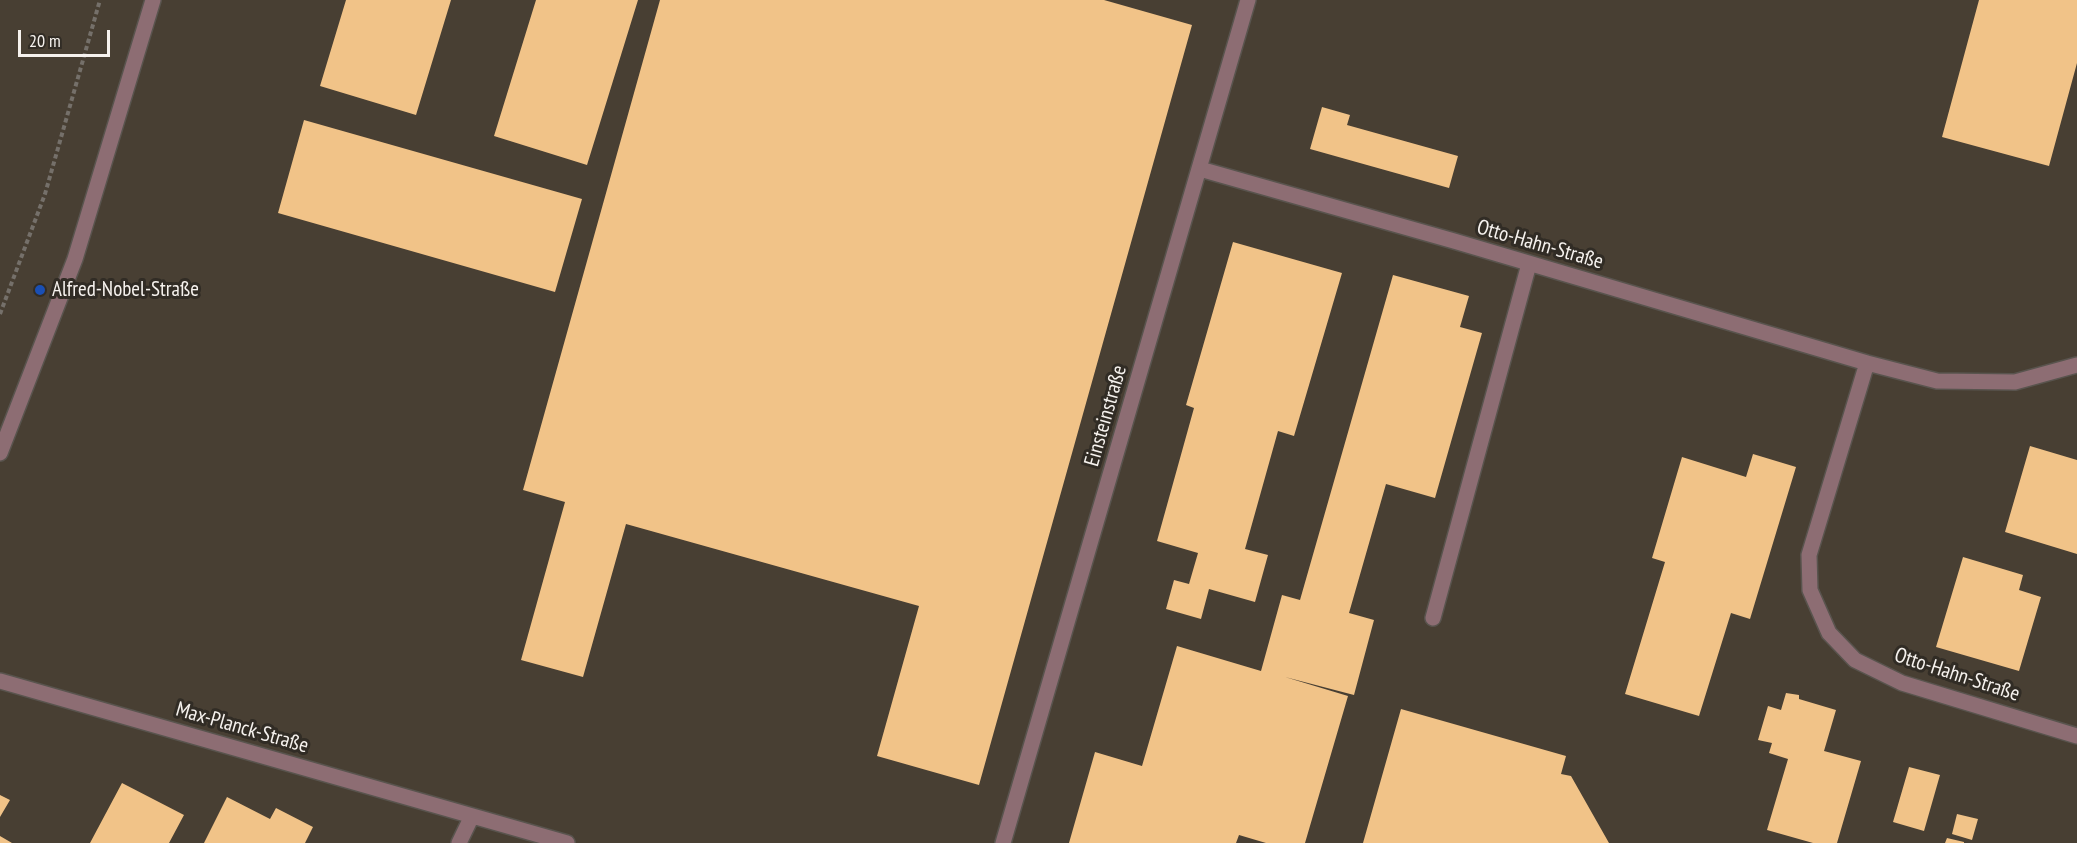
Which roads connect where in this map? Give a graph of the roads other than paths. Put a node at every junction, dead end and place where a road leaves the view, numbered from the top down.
1 (153, 0) edge
2 (1248, 0) edge
3 (1200, 169) junction
4 (1529, 264) junction
5 (1867, 363) junction
6 (2077, 365) edge
7 (0, 453) edge
8 (1433, 618) dead end
9 (0, 681) edge
10 (2077, 736) edge
11 (472, 816) junction
12 (459, 843) edge
13 (567, 843) edge
14 (1003, 843) edge

1 - 7 street
2 - 3 street, Einsteinstraße
3 - 4 street, Otto-Hahn-Straße
3 - 14 street, Einsteinstraße
4 - 5 street, Otto-Hahn-Straße
4 - 8 street
5 - 6 street, Otto-Hahn-Straße
5 - 10 street, Otto-Hahn-Straße
9 - 11 street, Max-Planck-Straße
11 - 12 street
11 - 13 street, Max-Planck-Straße

